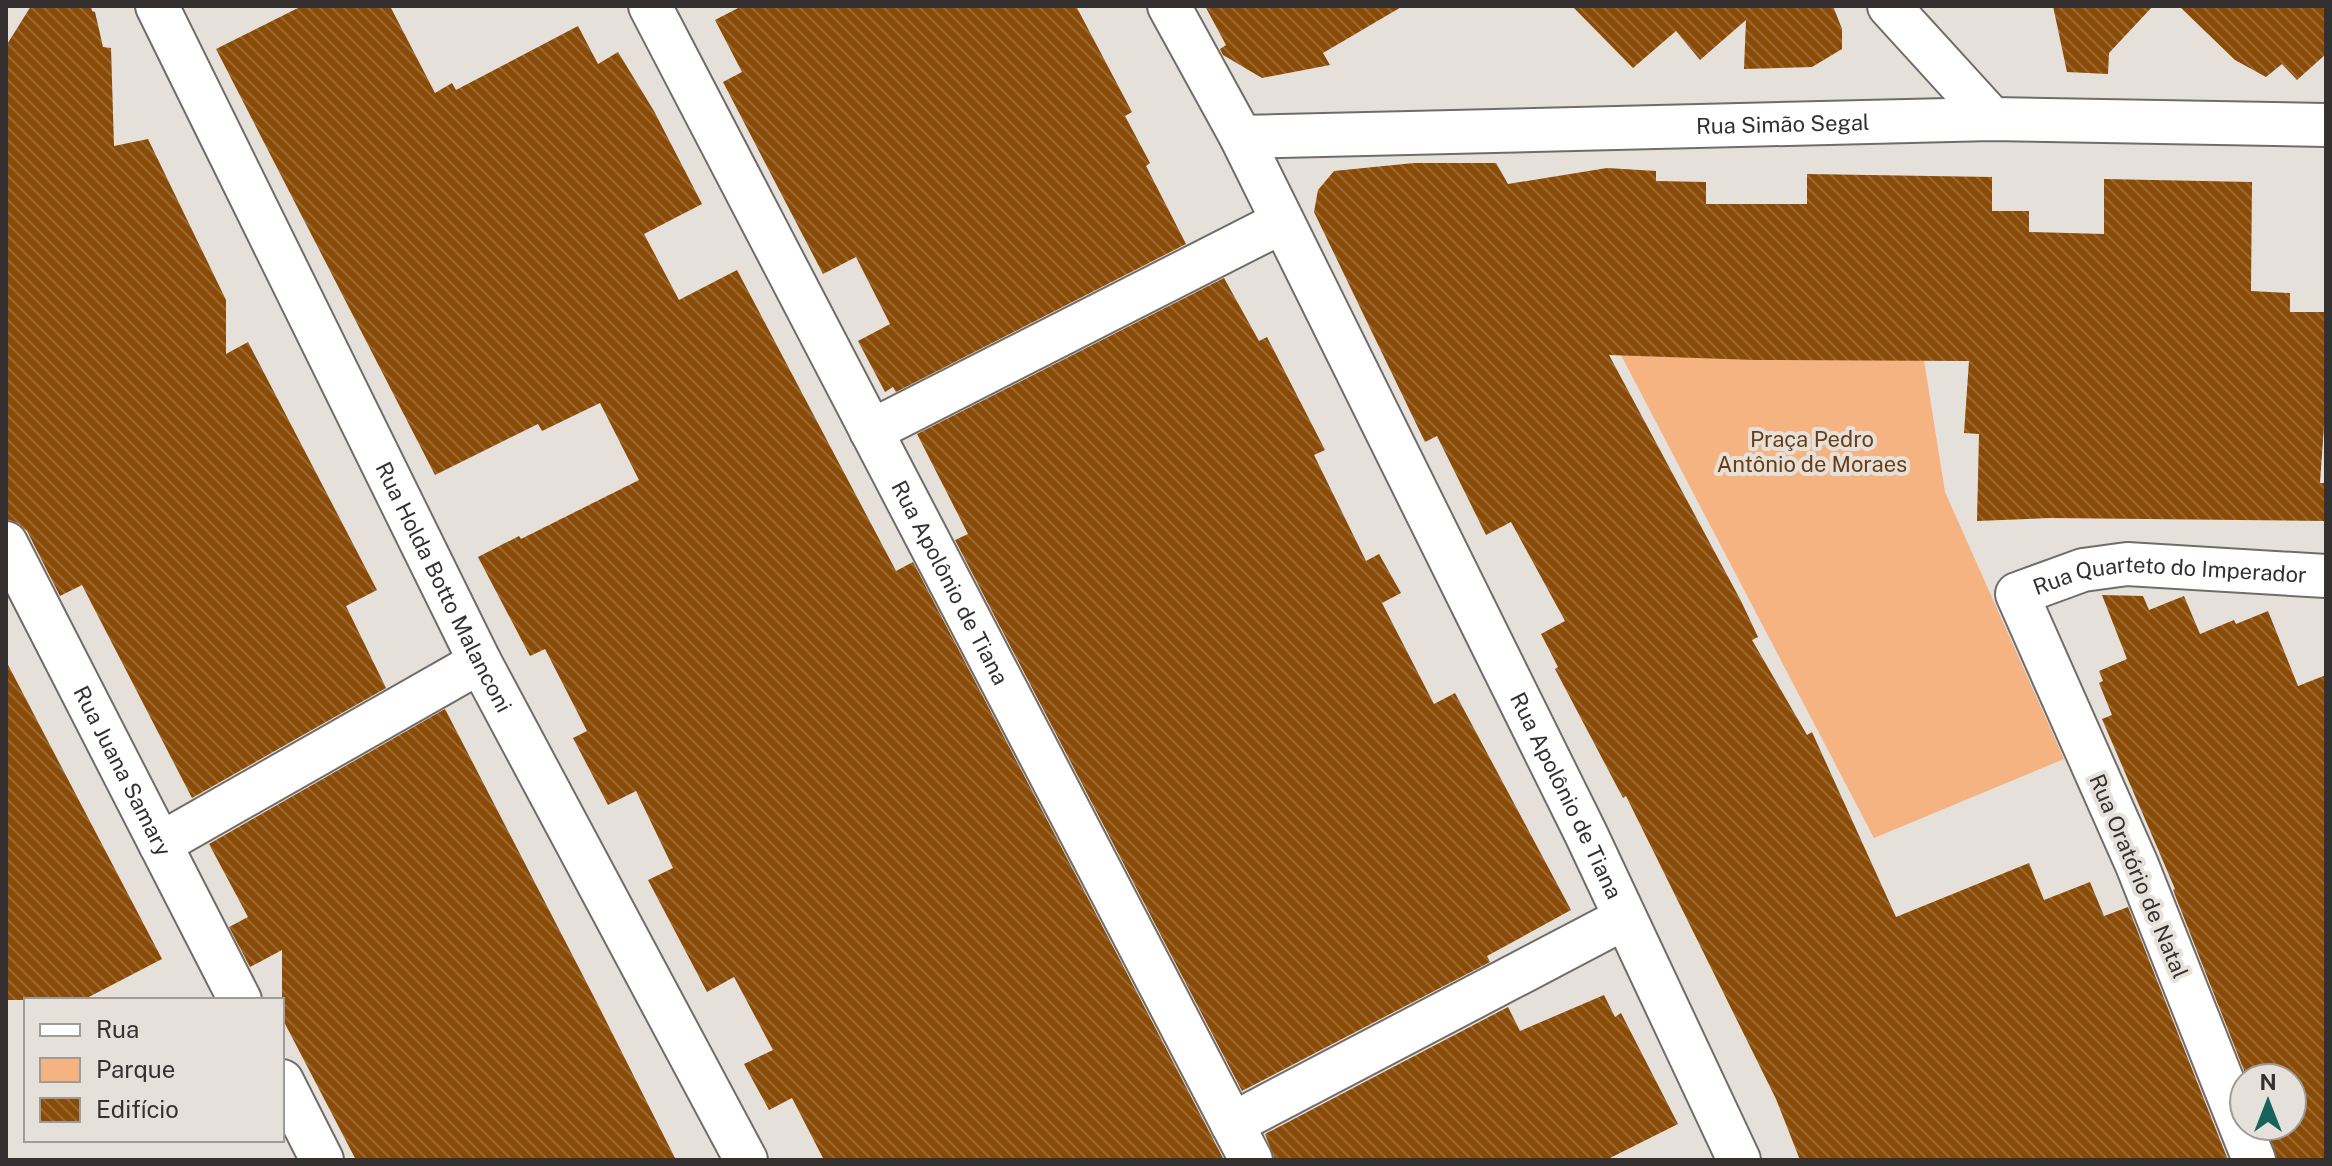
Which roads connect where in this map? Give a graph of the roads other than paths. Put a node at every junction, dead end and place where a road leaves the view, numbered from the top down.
1 (157, 6) edge
2 (650, 6) edge
3 (1169, 6) edge
4 (1889, 6) edge
5 (1992, 119) junction
6 (2326, 125) edge
7 (1241, 137) junction
8 (1282, 222) junction
9 (871, 431) junction
10 (6, 543) edge
11 (2326, 576) edge
12 (2017, 594) joint
13 (480, 662) junction
14 (160, 844) junction
15 (1625, 918) junction
16 (239, 998) edge
17 (284, 1085) edge
18 (1232, 1124) junction
19 (322, 1160) edge
20 (746, 1160) edge
21 (1251, 1160) edge
22 (1739, 1160) edge
23 (2254, 1160) edge

1 - 13 street, Rua Holda Botto Malanconi
2 - 9 street, Rua Apolônio de Tiana
3 - 7 street, Rua Apolônio de Tiana
4 - 5 street
5 - 6 street, Rua Simão Segal
5 - 7 street, Rua Simão Segal
7 - 8 street, Rua Apolônio de Tiana
8 - 9 street
8 - 15 street, Rua Apolônio de Tiana
9 - 18 street, Rua Apolônio de Tiana
10 - 14 street, Rua Juana Samary
11 - 12 street, Rua Quarteto do Imperador
12 - 23 street, Rua Oratório de Natal
13 - 14 street
13 - 20 street, Rua Holda Botto Malanconi
14 - 16 street, Rua Juana Samary
15 - 18 street
15 - 22 street, Rua Apolônio de Tiana
17 - 19 street
18 - 21 street, Rua Apolônio de Tiana

